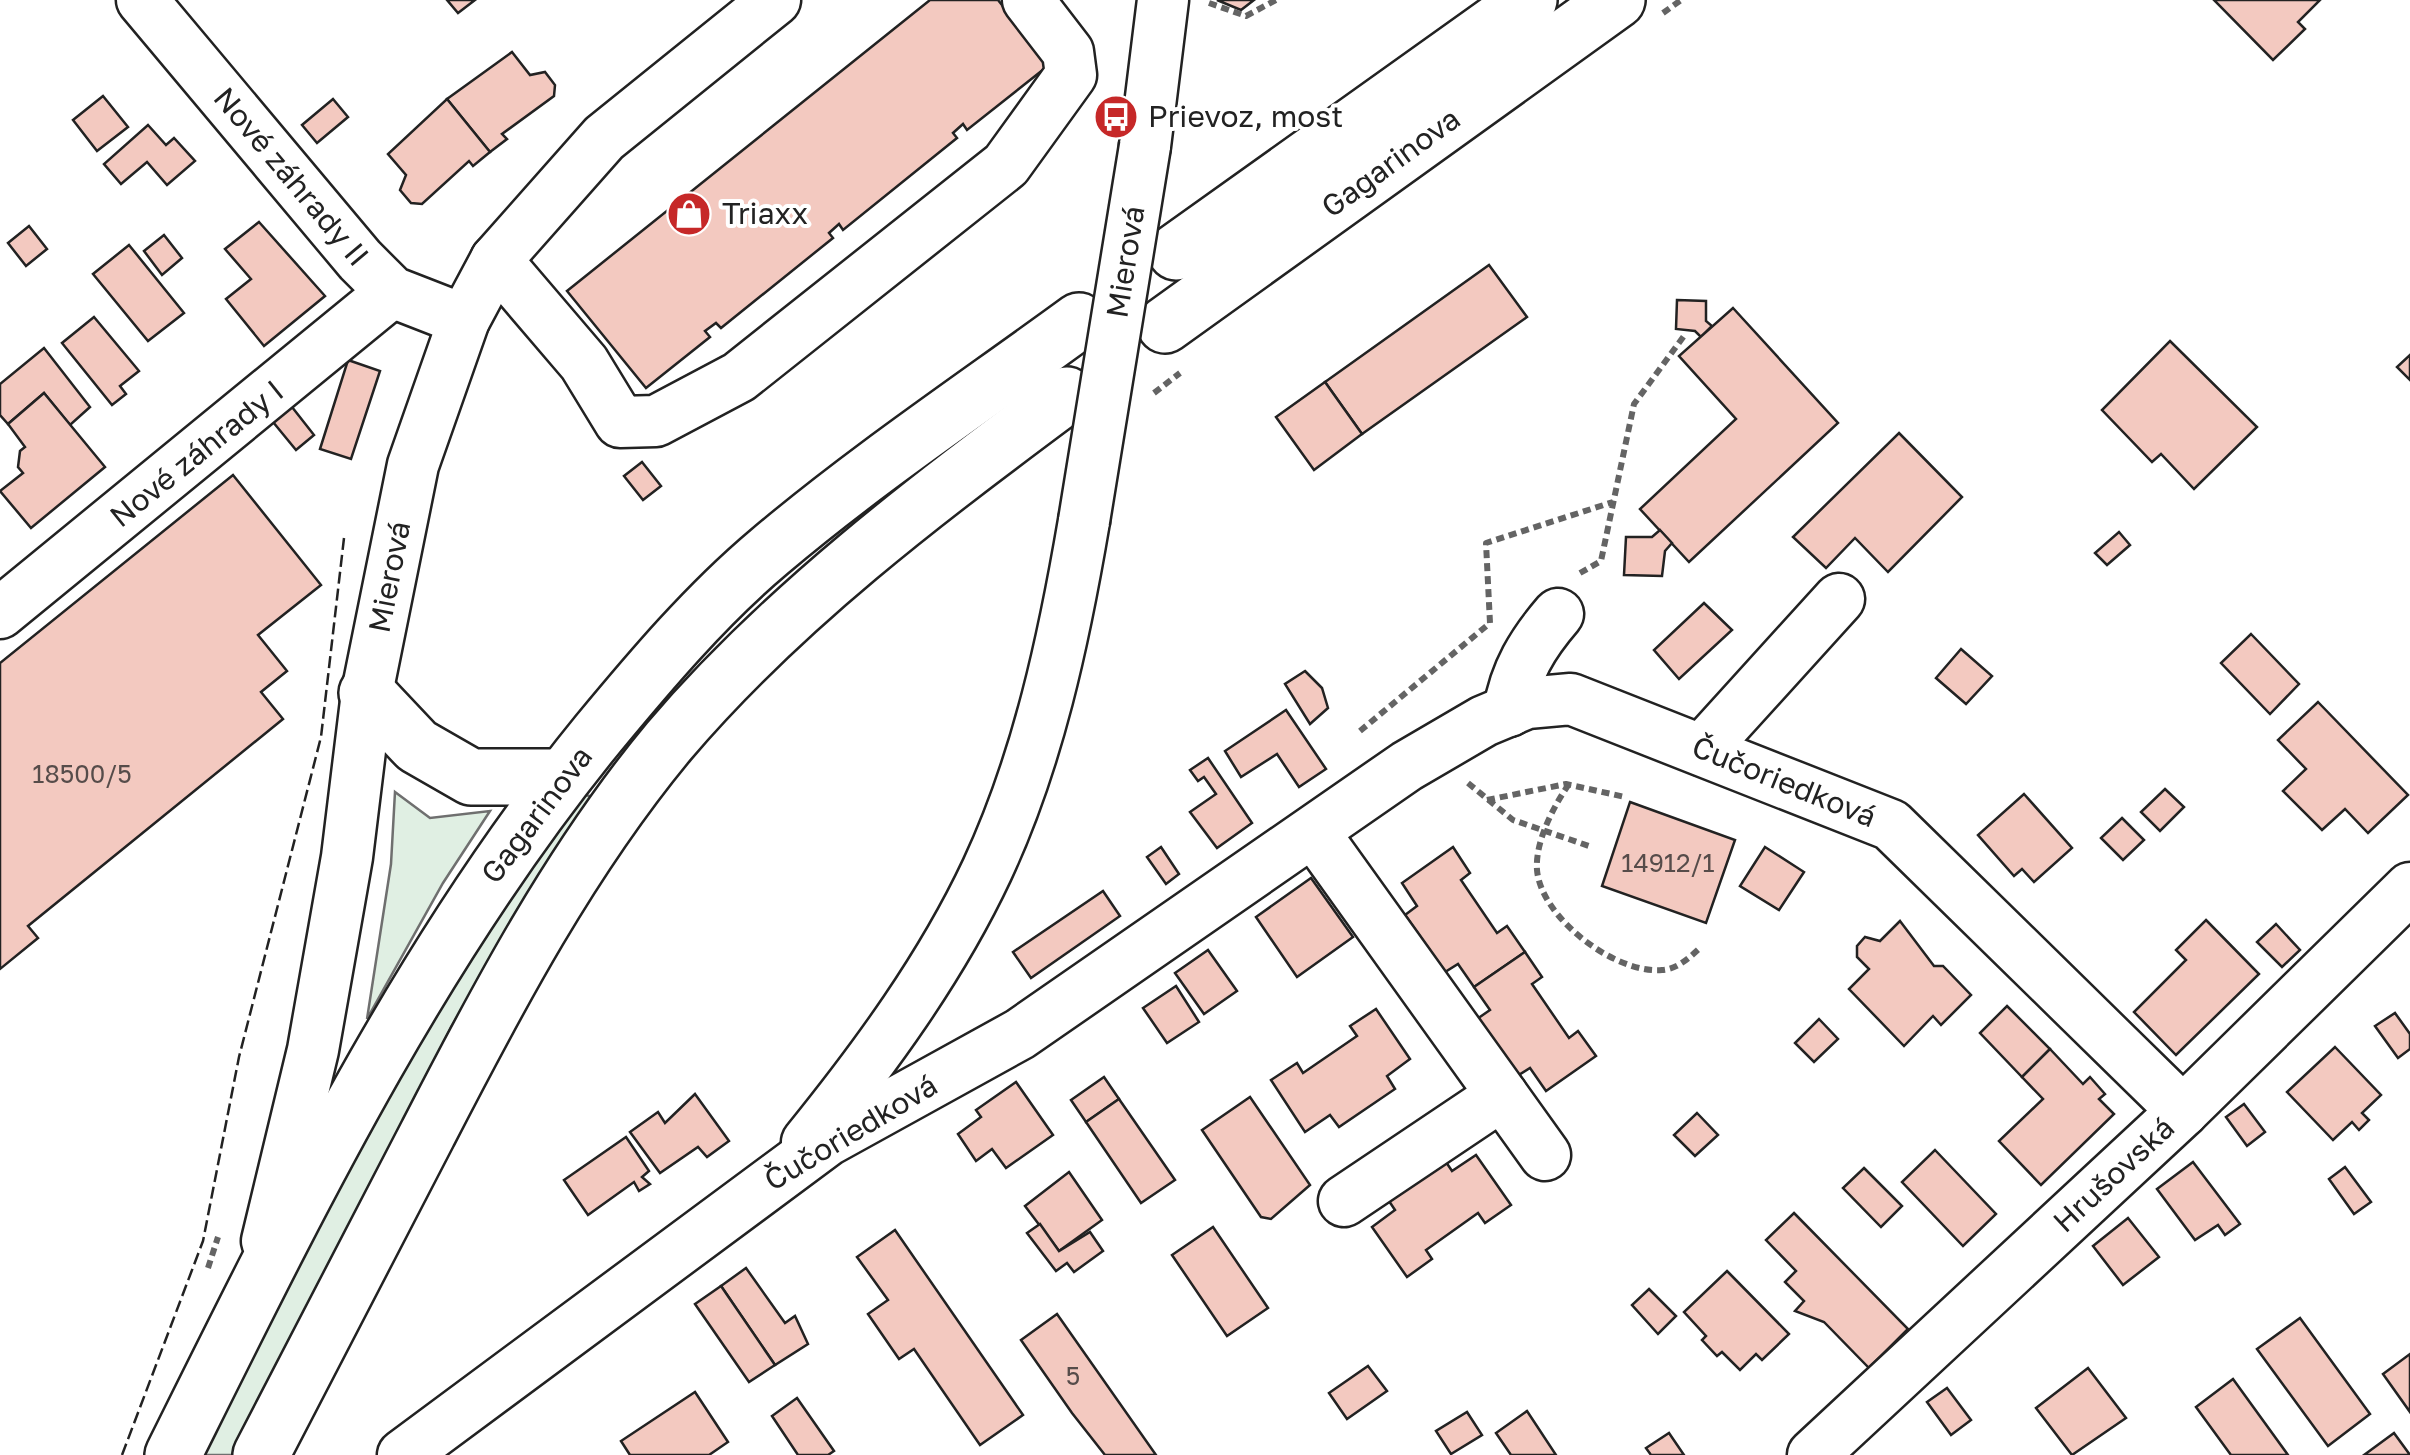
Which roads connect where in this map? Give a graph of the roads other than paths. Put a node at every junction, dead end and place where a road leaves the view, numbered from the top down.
1 (142, 0) edge
2 (775, 0) edge
3 (1028, 0) edge
4 (1163, 0) edge
5 (1529, 0) edge
6 (1617, 0) edge
7 (1176, 252) dead end
8 (496, 260) junction
9 (392, 292) junction
10 (464, 320) junction
11 (1078, 321) dead end
12 (1176, 346) road end
13 (1068, 395) dead end
14 (1564, 596) road end
15 (1838, 598) dead end
16 (0, 613) edge
17 (368, 694) junction
18 (1509, 711) junction
19 (1702, 750) junction
20 (563, 777) junction
21 (1314, 834) junction
22 (2410, 888) edge
23 (1502, 1095) junction
24 (2183, 1111) junction
25 (1545, 1155) dead end
26 (787, 1166) junction
27 (1344, 1201) dead end
28 (256, 1283) junction
29 (172, 1455) edge
30 (261, 1455) edge
31 (403, 1455) edge
32 (1814, 1455) edge

1 - 9 street, Nové záhrady II
2 - 8 street, Mierová
3 - 8 street
4 - 26 street, Mierová, bridge
5 - 7 main road, Gagarinova
6 - 12 main road, Gagarinova
8 - 10 street, Mierová
9 - 10 street, Nové záhrady II
9 - 16 street, Nové záhrady I
10 - 17 street, Mierová
11 - 20 main road, Gagarinova
13 - 30 main road, Gagarinova
14 - 18 street
15 - 19 street
17 - 20 main road
17 - 28 street, Mierová
18 - 19 street, Čučoriedková
18 - 21 street, Čučoriedková
19 - 24 street, Čučoriedková
20 - 28 main road, Gagarinova
21 - 23 street
21 - 26 street, Čučoriedková
22 - 24 street, Hrušovská
23 - 25 street
23 - 27 street
24 - 32 street, Hrušovská
26 - 31 street, Čučoriedková
28 - 29 main road, Gagarinova

